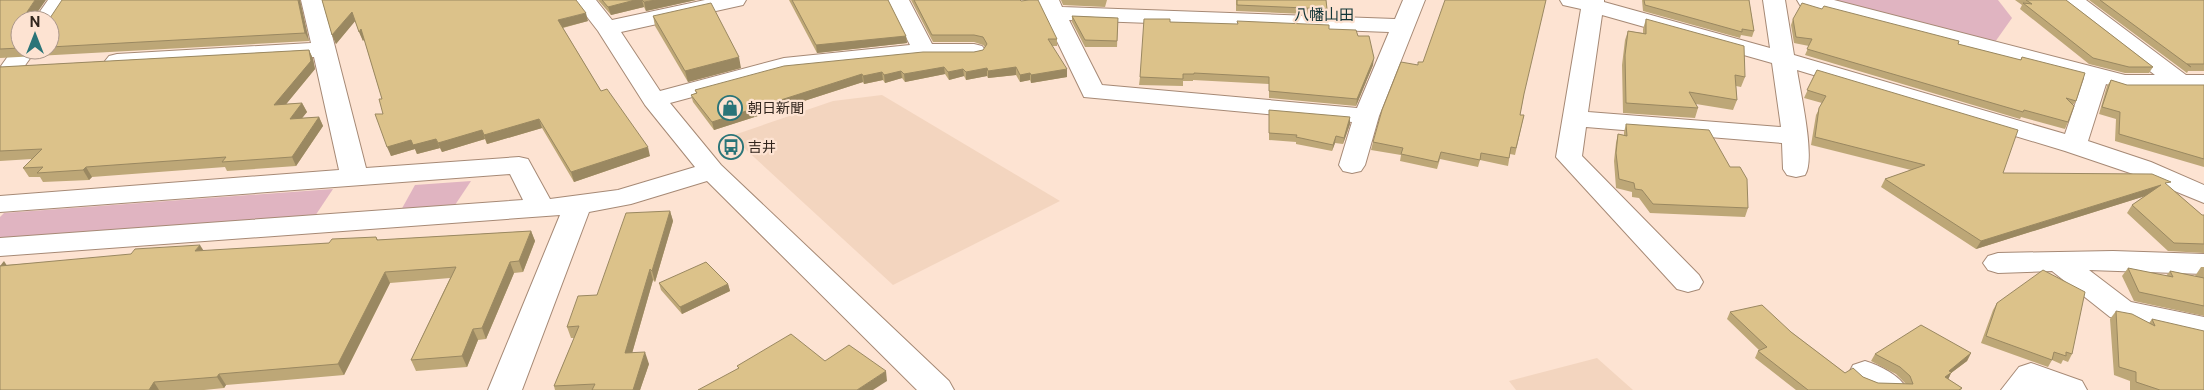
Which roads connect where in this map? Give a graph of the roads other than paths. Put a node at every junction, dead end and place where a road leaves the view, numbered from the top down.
1 (312, 0) edge
2 (586, 0) edge
3 (734, 0) edge
4 (898, 0) edge
5 (1414, 0) edge
6 (1774, 0) edge
7 (1808, 0) edge
8 (2072, 0) edge
9 (1585, 2) edge
10 (1052, 7) edge
11 (1402, 26) junction
12 (608, 28) junction
13 (325, 49) junction
14 (924, 51) junction
15 (974, 51) edge
16 (1783, 60) junction
17 (12, 61) edge
18 (91, 62) edge
19 (42, 65) edge
20 (2097, 74) junction
21 (2180, 82) junction
22 (2204, 82) edge
23 (654, 100) junction
24 (1366, 116) junction
25 (1575, 119) junction
26 (1795, 136) junction
27 (2074, 145) junction
28 (1352, 165) dead end
29 (1796, 170) dead end
30 (712, 171) junction
31 (362, 176) junction
32 (2204, 195) edge
33 (0, 204) edge
34 (578, 205) junction
35 (540, 207) junction
36 (345, 221) junction
37 (0, 247) edge
38 (2058, 261) junction
39 (1998, 263) dead end
40 (2204, 264) edge
41 (1688, 282) dead end
42 (2204, 328) edge
43 (505, 390) edge
44 (936, 390) edge
45 (2018, 390) edge
46 (2070, 390) edge

1 - 13 street
2 - 12 street
3 - 12 street
4 - 14 street
5 - 11 street
6 - 16 street
7 - 20 street
8 - 21 street
9 - 16 street
9 - 25 street
10 - 11 street
10 - 24 street
11 - 24 street
12 - 23 street
13 - 18 street
13 - 31 street
14 - 15 street
14 - 23 street
16 - 26 street
16 - 27 street
17 - 19 street
20 - 21 street
20 - 27 street
21 - 22 street
23 - 30 street
24 - 28 street
25 - 26 street
25 - 41 street
26 - 29 street
27 - 32 street
30 - 34 street
30 - 44 street
31 - 33 street
31 - 35 street
31 - 36 street
34 - 35 street
34 - 43 street
35 - 36 street
36 - 37 street
38 - 39 street
38 - 40 street
38 - 42 street
45 - 46 street

